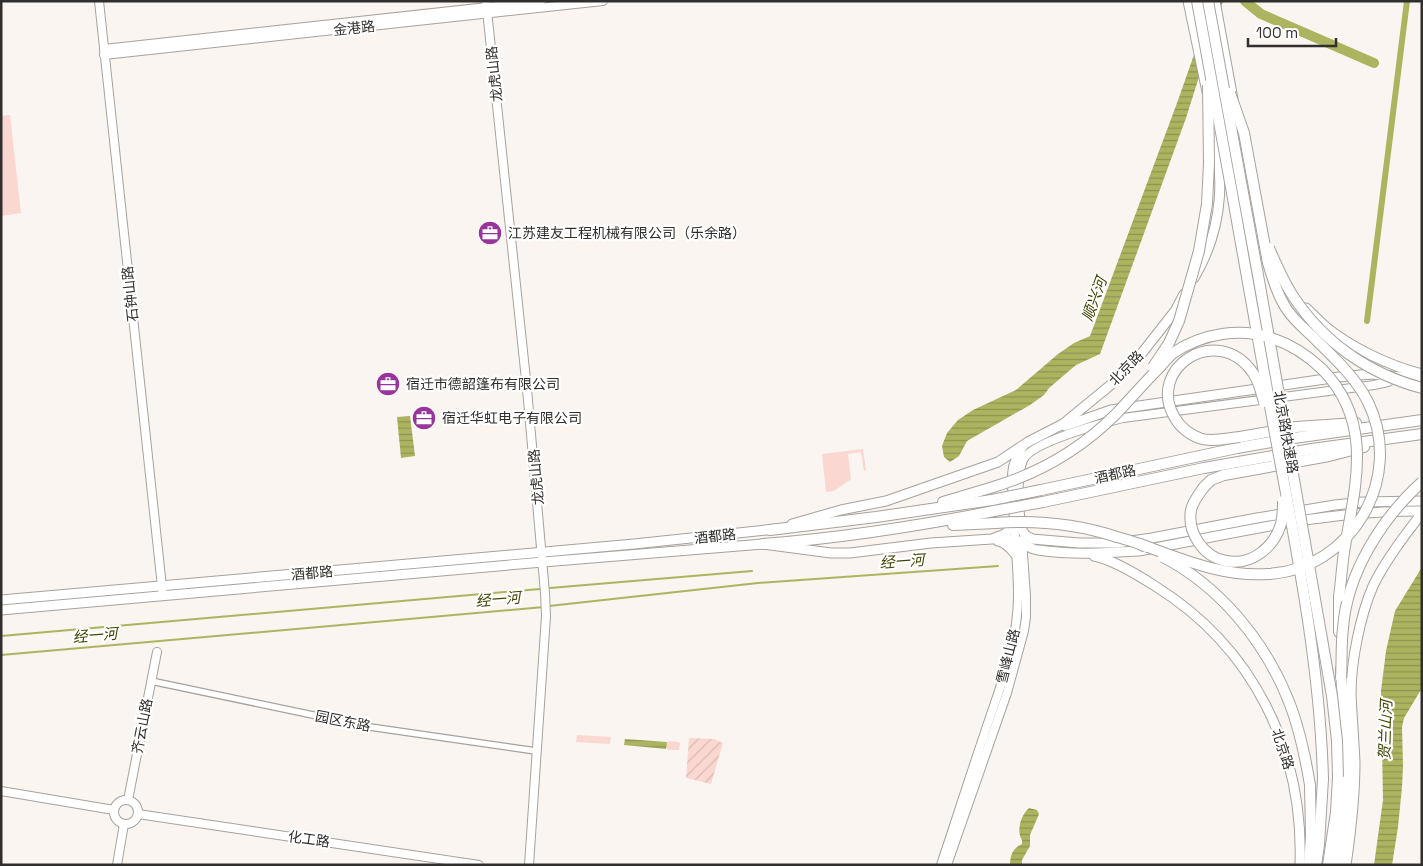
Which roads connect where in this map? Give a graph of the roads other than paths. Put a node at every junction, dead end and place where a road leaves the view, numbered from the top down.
1 (98, 1) edge
2 (541, 1) edge
3 (603, 1) edge
4 (1188, 1) edge
5 (1196, 1) edge
6 (1208, 1) edge
7 (1215, 1) edge
8 (486, 7) edge
9 (1200, 21) junction
10 (104, 52) junction
11 (1218, 59) junction
12 (1259, 218) junction
13 (1397, 366) junction
14 (1422, 374) edge
15 (1397, 376) junction
16 (1422, 378) edge
17 (1140, 386) junction
18 (1422, 388) edge
19 (1422, 415) edge
20 (1422, 420) edge
21 (1047, 433) junction
22 (1422, 434) edge
23 (1275, 435) junction
24 (1422, 440) edge
25 (1028, 442) junction
26 (1016, 458) junction
27 (998, 462) junction
28 (1021, 468) junction
29 (1282, 470) junction
30 (1422, 482) edge
31 (1422, 501) edge
32 (1422, 512) edge
33 (898, 514) junction
34 (1017, 527) junction
35 (770, 530) junction
36 (890, 530) junction
37 (982, 540) junction
38 (1019, 542) junction
39 (763, 544) junction
40 (1140, 544) junction
41 (542, 551) junction
42 (1077, 553) junction
43 (1020, 555) junction
44 (543, 562) junction
45 (162, 586) junction
46 (163, 596) junction
47 (1, 600) edge
48 (1, 610) edge
49 (157, 652) dead end
50 (1341, 678) junction
51 (151, 681) junction
52 (536, 750) junction
53 (1342, 780) junction
54 (1, 790) edge
55 (128, 800) junction
56 (114, 810) junction
57 (138, 814) junction
58 (124, 824) junction
59 (117, 865) edge
60 (479, 865) edge
61 (529, 865) edge
62 (941, 865) edge
63 (947, 865) edge
64 (1300, 865) edge
65 (1309, 865) edge
66 (1316, 865) edge
67 (1328, 865) edge
68 (1336, 865) edge
69 (1346, 865) edge

1 - 10 street, 石钟山路
2 - 8 street, 金港路
3 - 8 street, 金港路
4 - 21 main road, 北京路
5 - 9 highway, 北京路快速路, bridge
6 - 11 highway, 北京路快速路, bridge
7 - 13 main road
8 - 10 street, 金港路
8 - 41 street, 龙虎山路
9 - 17 highway, bridge
9 - 23 highway, 北京路快速路, bridge
10 - 45 street, 石钟山路
11 - 12 highway, bridge
11 - 53 highway, 北京路快速路, bridge
12 - 18 highway, bridge
12 - 40 highway, bridge
13 - 14 main road
13 - 15 street
15 - 16 main road
15 - 21 main road
15 - 28 street
17 - 33 highway, bridge
17 - 50 highway, bridge
19 - 23 highway, bridge
20 - 33 highway, 酒都路, bridge
21 - 25 main road, 北京路
22 - 36 highway, 酒都路, bridge
23 - 29 highway, 北京路快速路, bridge
24 - 29 highway, bridge
25 - 26 street, 雪峰山路
25 - 27 main road, 北京路
26 - 27 street
26 - 28 street
26 - 34 street, 雪峰山路
27 - 35 main road, 北京路
28 - 34 street
29 - 66 highway, 北京路快速路, bridge
30 - 50 highway, bridge
31 - 34 main road
32 - 42 main road
32 - 69 main road
33 - 35 highway, 酒都路
34 - 37 main road
34 - 38 street, 雪峰山路
35 - 41 main road, 酒都路
36 - 39 highway, 酒都路
36 - 40 highway, bridge
37 - 38 main road
37 - 39 main road
37 - 43 main road
38 - 42 main road
38 - 43 street, 雪峰山路
39 - 44 main road, 酒都路
40 - 65 highway, bridge
41 - 44 street, 龙虎山路
41 - 45 main road, 酒都路
42 - 64 main road, 北京路
43 - 62 street, 雪峰山路
43 - 63 street, 雪峰山路
44 - 46 main road, 酒都路
44 - 52 street, 龙虎山路
45 - 46 street, 石钟山路
45 - 47 main road, 酒都路
46 - 48 main road, 酒都路
49 - 51 street, 齐云山路
50 - 53 highway
51 - 52 street, 园区东路
51 - 55 street, 齐云山路
52 - 61 street, 龙虎山路
53 - 67 highway, 北京路快速路
53 - 68 highway
54 - 56 street
55 - 56 street
55 - 57 street
56 - 58 street
57 - 58 street
57 - 60 street, 化工路
58 - 59 street

